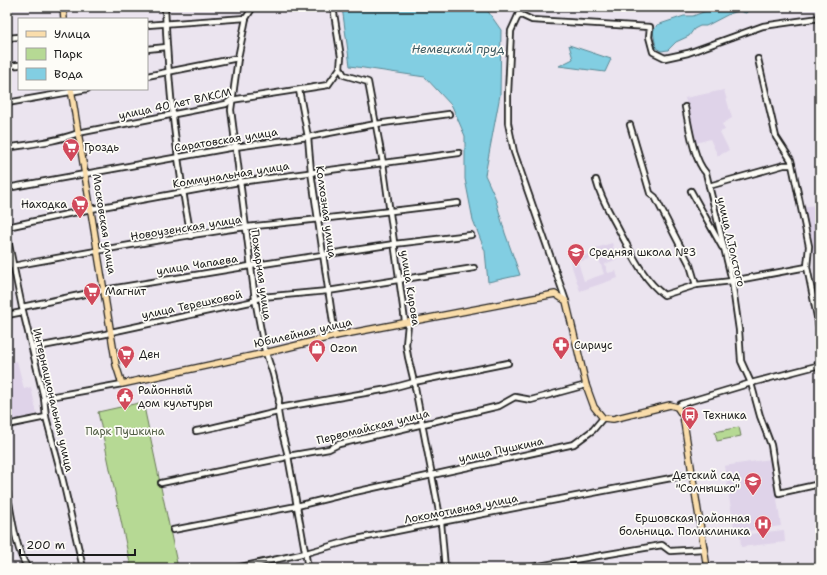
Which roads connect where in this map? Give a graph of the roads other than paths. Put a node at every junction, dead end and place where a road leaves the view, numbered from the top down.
1 (63, 7) edge
2 (165, 7) edge
3 (253, 7) edge
4 (333, 7) edge
5 (522, 7) edge
6 (519, 14) junction
7 (64, 18) edge
8 (246, 18) junction
9 (820, 18) edge
10 (165, 24) junction
11 (148, 25) edge
12 (18, 37) edge
13 (7, 38) edge
14 (167, 47) junction
15 (148, 49) edge
16 (238, 58) junction
17 (758, 59) dead end
18 (18, 65) edge
19 (7, 66) edge
20 (340, 68) junction
21 (168, 71) junction
22 (148, 76) edge
23 (299, 90) junction
24 (71, 91) edge
25 (231, 100) junction
26 (7, 103) edge
27 (685, 107) dead end
28 (449, 114) dead end
29 (172, 115) junction
30 (376, 124) junction
31 (630, 125) dead end
32 (78, 133) junction
33 (308, 137) junction
34 (235, 147) junction
35 (7, 148) edge
36 (459, 153) dead end
37 (179, 157) junction
38 (383, 163) junction
39 (792, 165) junction
40 (311, 172) junction
41 (86, 173) junction
42 (596, 180) dead end
43 (239, 182) junction
44 (709, 186) junction
45 (7, 188) edge
46 (691, 191) dead end
47 (182, 192) junction
48 (458, 203) dead end
49 (91, 209) junction
50 (390, 212) junction
51 (317, 219) junction
52 (7, 227) edge
53 (245, 228) junction
54 (7, 235) edge
55 (471, 235) dead end
56 (191, 236) junction
57 (394, 244) junction
58 (98, 251) junction
59 (726, 252) junction
60 (322, 255) junction
61 (13, 266) junction
62 (250, 266) junction
63 (807, 267) junction
64 (474, 268) dead end
65 (399, 280) junction
66 (732, 281) junction
67 (696, 285) junction
68 (104, 290) junction
69 (328, 291) junction
70 (255, 299) junction
71 (566, 301) junction
72 (23, 310) junction
73 (7, 315) edge
74 (404, 321) junction
75 (111, 332) junction
76 (820, 332) edge
77 (335, 336) junction
78 (32, 348) junction
79 (265, 353) junction
80 (508, 363) dead end
81 (820, 365) edge
82 (414, 382) junction
83 (750, 383) junction
84 (122, 384) junction
85 (586, 385) junction
86 (44, 398) junction
87 (677, 407) junction
88 (279, 410) junction
89 (46, 417) junction
90 (603, 418) junction
91 (422, 424) junction
92 (7, 425) edge
93 (196, 431) dead end
94 (288, 456) junction
95 (692, 474) junction
96 (432, 476) junction
97 (161, 483) dead end
98 (820, 484) edge
99 (7, 491) edge
100 (297, 506) junction
101 (441, 522) junction
102 (173, 530) dead end
103 (704, 548) junction
104 (306, 553) junction
105 (28, 568) edge
106 (83, 568) edge
107 (236, 568) edge
108 (308, 568) edge
109 (445, 568) edge
110 (527, 568) edge
111 (707, 568) edge

1 - 7 main road
2 - 10 street
3 - 8 street, Пожарная улица
4 - 20 street
5 - 6 street
6 - 9 street
6 - 71 street
8 - 10 street
8 - 16 street, Пожарная улица
10 - 11 street
10 - 14 street
12 - 13 street
14 - 15 street
14 - 21 street
16 - 21 street
16 - 25 street, Пожарная улица
17 - 39 street
18 - 19 street
20 - 23 street, улица 40 лет ВЛКСМ
20 - 30 street, улица Кирова
21 - 22 street
21 - 29 street
23 - 25 street, улица 40 лет ВЛКСМ
23 - 33 street, Колхозная улица
24 - 26 street
24 - 32 main road, Московская улица
25 - 29 street, улица 40 лет ВЛКСМ
25 - 34 street, Пожарная улица
27 - 44 street, улица Л.Толстого
28 - 30 street, Саратовская улица
29 - 32 street, улица 40 лет ВЛКСМ
29 - 37 street
30 - 33 street, Саратовская улица
30 - 38 street, улица Кирова
31 - 67 street
32 - 35 street, улица 40 лет ВЛКСМ
32 - 41 main road, Московская улица
33 - 34 street, Саратовская улица
33 - 40 street, Колхозная улица
34 - 37 street, Саратовская улица
34 - 43 street, Пожарная улица
36 - 38 street, Коммунальная улица
37 - 41 street, Саратовская улица
37 - 47 street
38 - 40 street, Коммунальная улица
38 - 50 street, улица Кирова
39 - 44 street
39 - 63 street
40 - 43 street, Коммунальная улица
40 - 51 street, Колхозная улица
41 - 45 street, Саратовская улица
41 - 49 main road, Московская улица
42 - 67 street
43 - 47 street, Коммунальная улица
43 - 53 street, Пожарная улица
44 - 59 street, улица Л.Толстого
46 - 59 street
47 - 49 street, Коммунальная улица
47 - 56 street
48 - 50 street, Новоузенская улица
49 - 52 street, Коммунальная улица
49 - 58 main road, Московская улица
50 - 51 street, Новоузенская улица
50 - 57 street, улица Кирова
51 - 53 street, Новоузенская улица
51 - 60 street, Колхозная улица
53 - 56 street, Новоузенская улица
53 - 62 street, Пожарная улица
54 - 61 street, Интернациональная улица
55 - 57 street, улица Чапаева
56 - 58 street, Новоузенская улица
57 - 60 street, улица Чапаева
57 - 65 street, улица Кирова
58 - 61 street, Новоузенская улица
58 - 68 main road, Московская улица
59 - 66 street, улица Л.Толстого
60 - 62 street, улица Чапаева
60 - 69 street, Колхозная улица
61 - 72 street, Интернациональная улица
62 - 68 street, улица Чапаева
62 - 70 street, Пожарная улица
63 - 66 street
63 - 76 street
64 - 65 street, улица Терешковой
65 - 69 street, улица Терешковой
65 - 74 street, улица Кирова
66 - 67 street
66 - 83 street, улица Л.Толстого
68 - 72 street, улица Чапаева
68 - 75 main road, Московская улица
69 - 70 street, улица Терешковой
69 - 77 street, Колхозная улица
70 - 75 street, улица Терешковой
70 - 79 street, Пожарная улица
71 - 74 main road, Юбилейная улица
71 - 85 main road
72 - 73 street, улица Чапаева
72 - 78 street, Интернациональная улица
74 - 77 main road, Юбилейная улица
74 - 82 street, улица Кирова
75 - 78 street, улица Терешковой
75 - 84 main road, Московская улица
77 - 79 main road, Юбилейная улица
78 - 86 street, Интернациональная улица
79 - 84 main road, Юбилейная улица
79 - 88 street, Пожарная улица
80 - 82 street
81 - 83 street
82 - 88 street
82 - 91 street, улица Кирова
83 - 87 street
83 - 98 street, улица Л.Толстого
84 - 86 street, Юбилейная улица
85 - 90 main road
85 - 91 street, Первомайская улица
86 - 89 street, Интернациональная улица
87 - 90 main road
87 - 95 main road
88 - 93 street
88 - 94 street, Пожарная улица
89 - 92 street
89 - 106 street, Интернациональная улица
90 - 96 street, улица Пушкина
91 - 94 street, Первомайская улица
91 - 96 street, улица Кирова
94 - 97 street, Первомайская улица
94 - 100 street, Пожарная улица
95 - 101 street, Локомотивная улица
95 - 103 main road
96 - 100 street, улица Пушкина
96 - 101 street, улица Кирова
99 - 105 street
100 - 102 street, улица Пушкина
100 - 104 street, Пожарная улица
101 - 104 street, Локомотивная улица
101 - 109 street, улица Кирова
103 - 110 street
103 - 111 main road
104 - 107 street, Локомотивная улица
104 - 108 street, Пожарная улица

